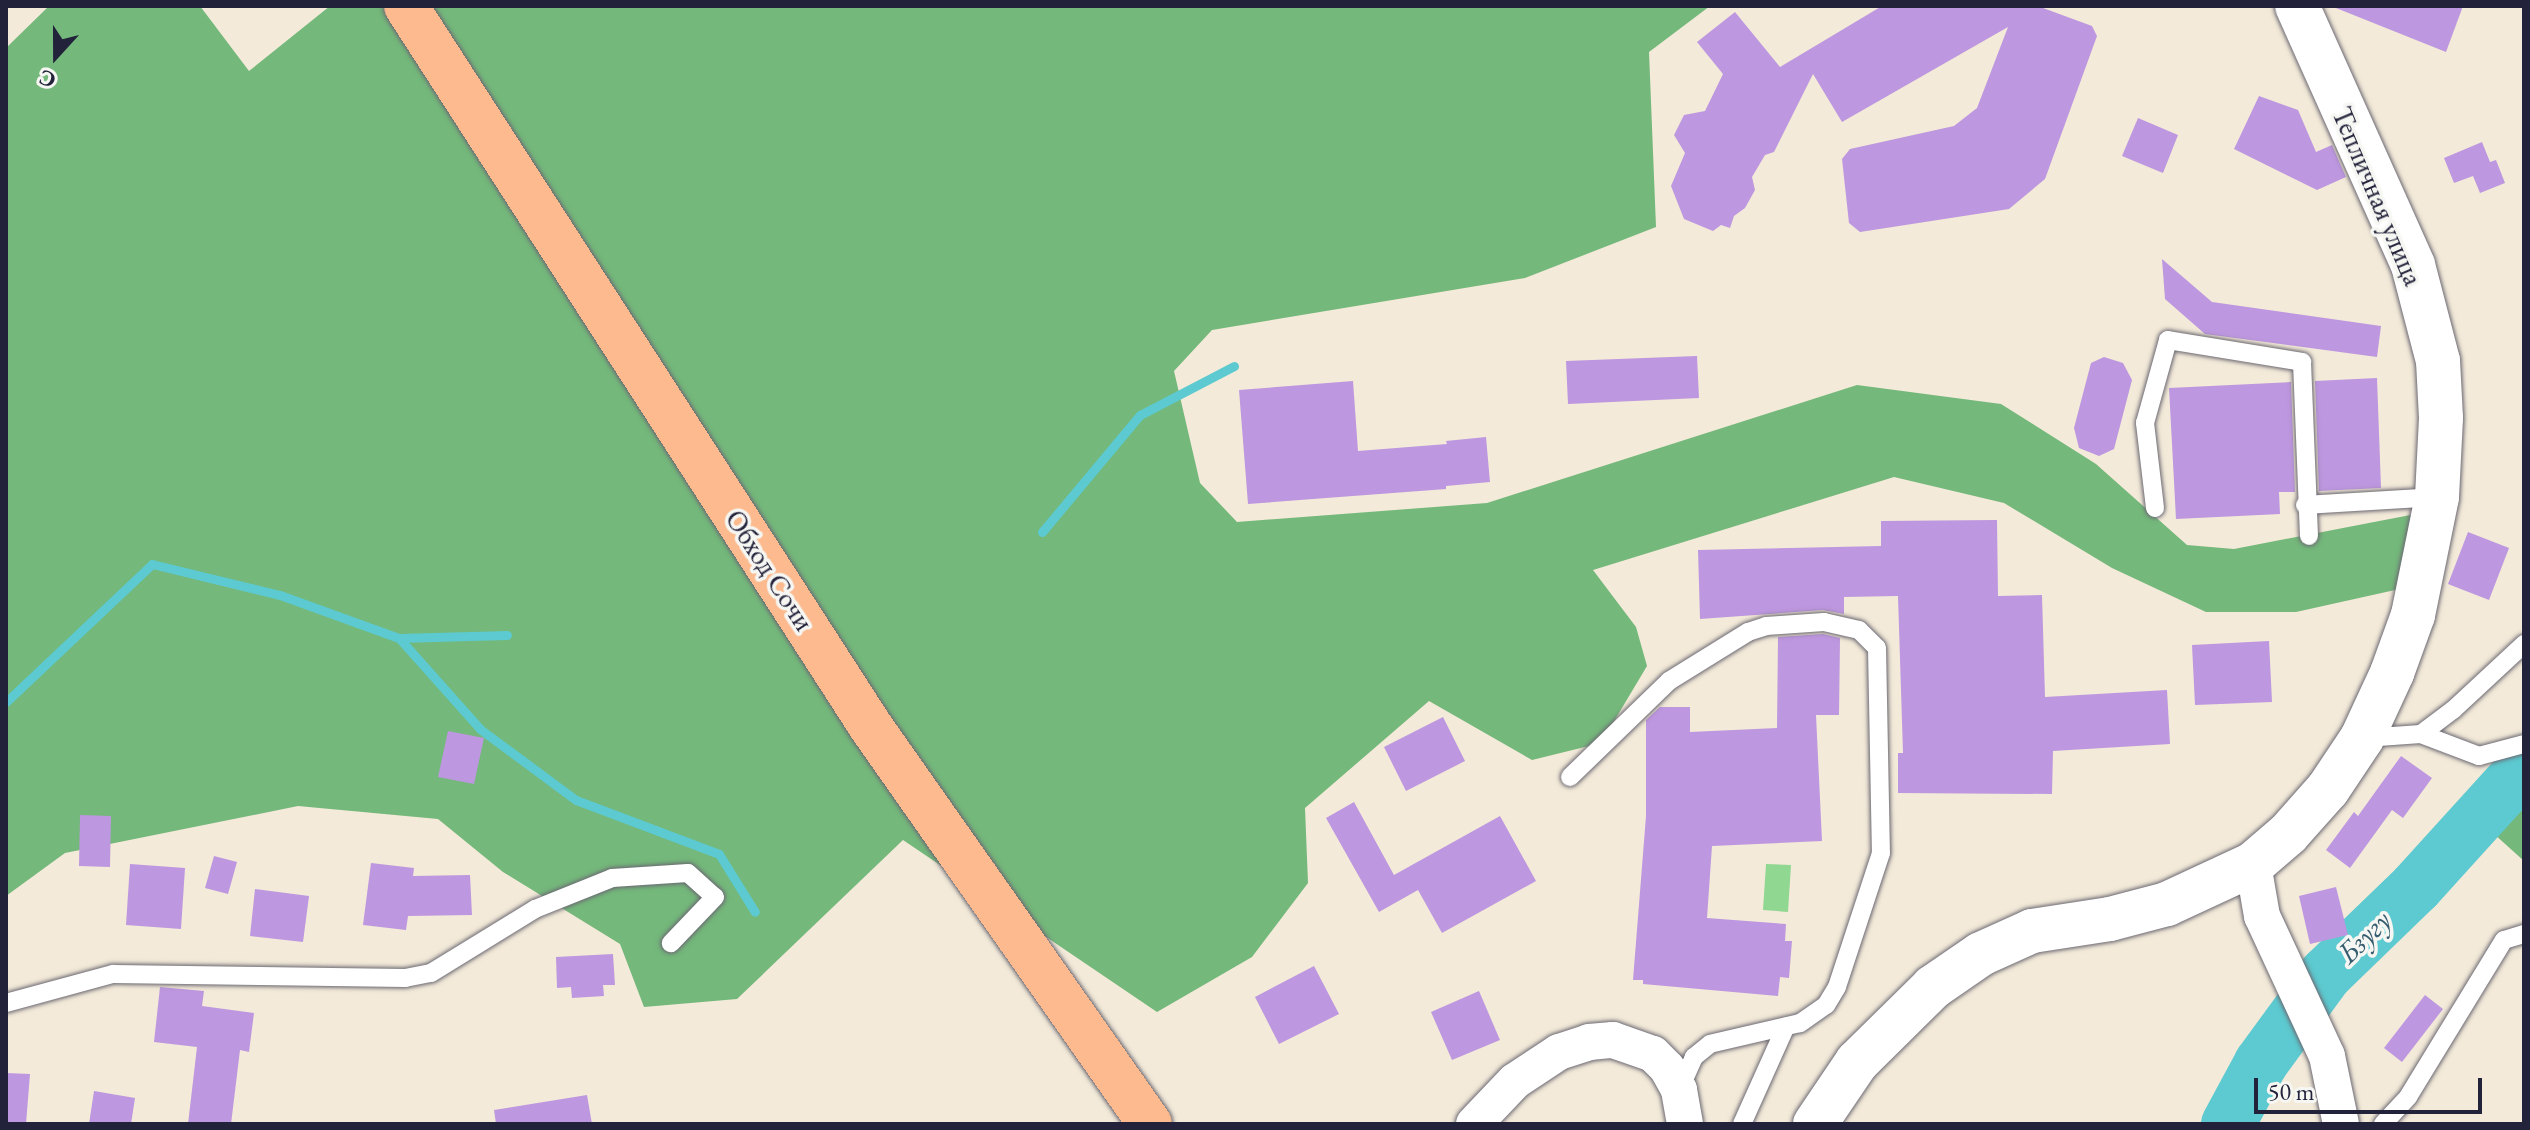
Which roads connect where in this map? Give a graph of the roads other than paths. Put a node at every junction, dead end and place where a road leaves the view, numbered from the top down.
1 (406, 6) edge
2 (2297, 6) edge
3 (2437, 497) junction
4 (2305, 505) junction
5 (2155, 508) dead end
6 (2309, 536) dead end
7 (2524, 644) edge
8 (2421, 734) junction
9 (2362, 738) junction
10 (2524, 744) edge
11 (1570, 777) dead end
12 (2253, 864) junction
13 (2524, 934) edge
14 (671, 943) dead end
15 (6, 1003) edge
16 (1786, 1026) junction
17 (1682, 1107) edge
18 (1150, 1124) edge
19 (1474, 1124) edge
20 (1742, 1124) edge
21 (1815, 1124) edge
22 (2341, 1124) edge
23 (2383, 1124) edge

1 - 18 highway, Обход Сочи
2 - 3 street, Тепличная улица
3 - 4 lane
3 - 9 street, Тепличная улица
4 - 5 lane
4 - 6 lane
7 - 8 lane
8 - 9 lane
8 - 10 lane
9 - 12 street, Тепличная улица
11 - 16 lane
12 - 21 street, Тепличная улица
12 - 22 street
13 - 23 lane
14 - 15 lane
16 - 17 lane
16 - 20 lane
17 - 19 street

